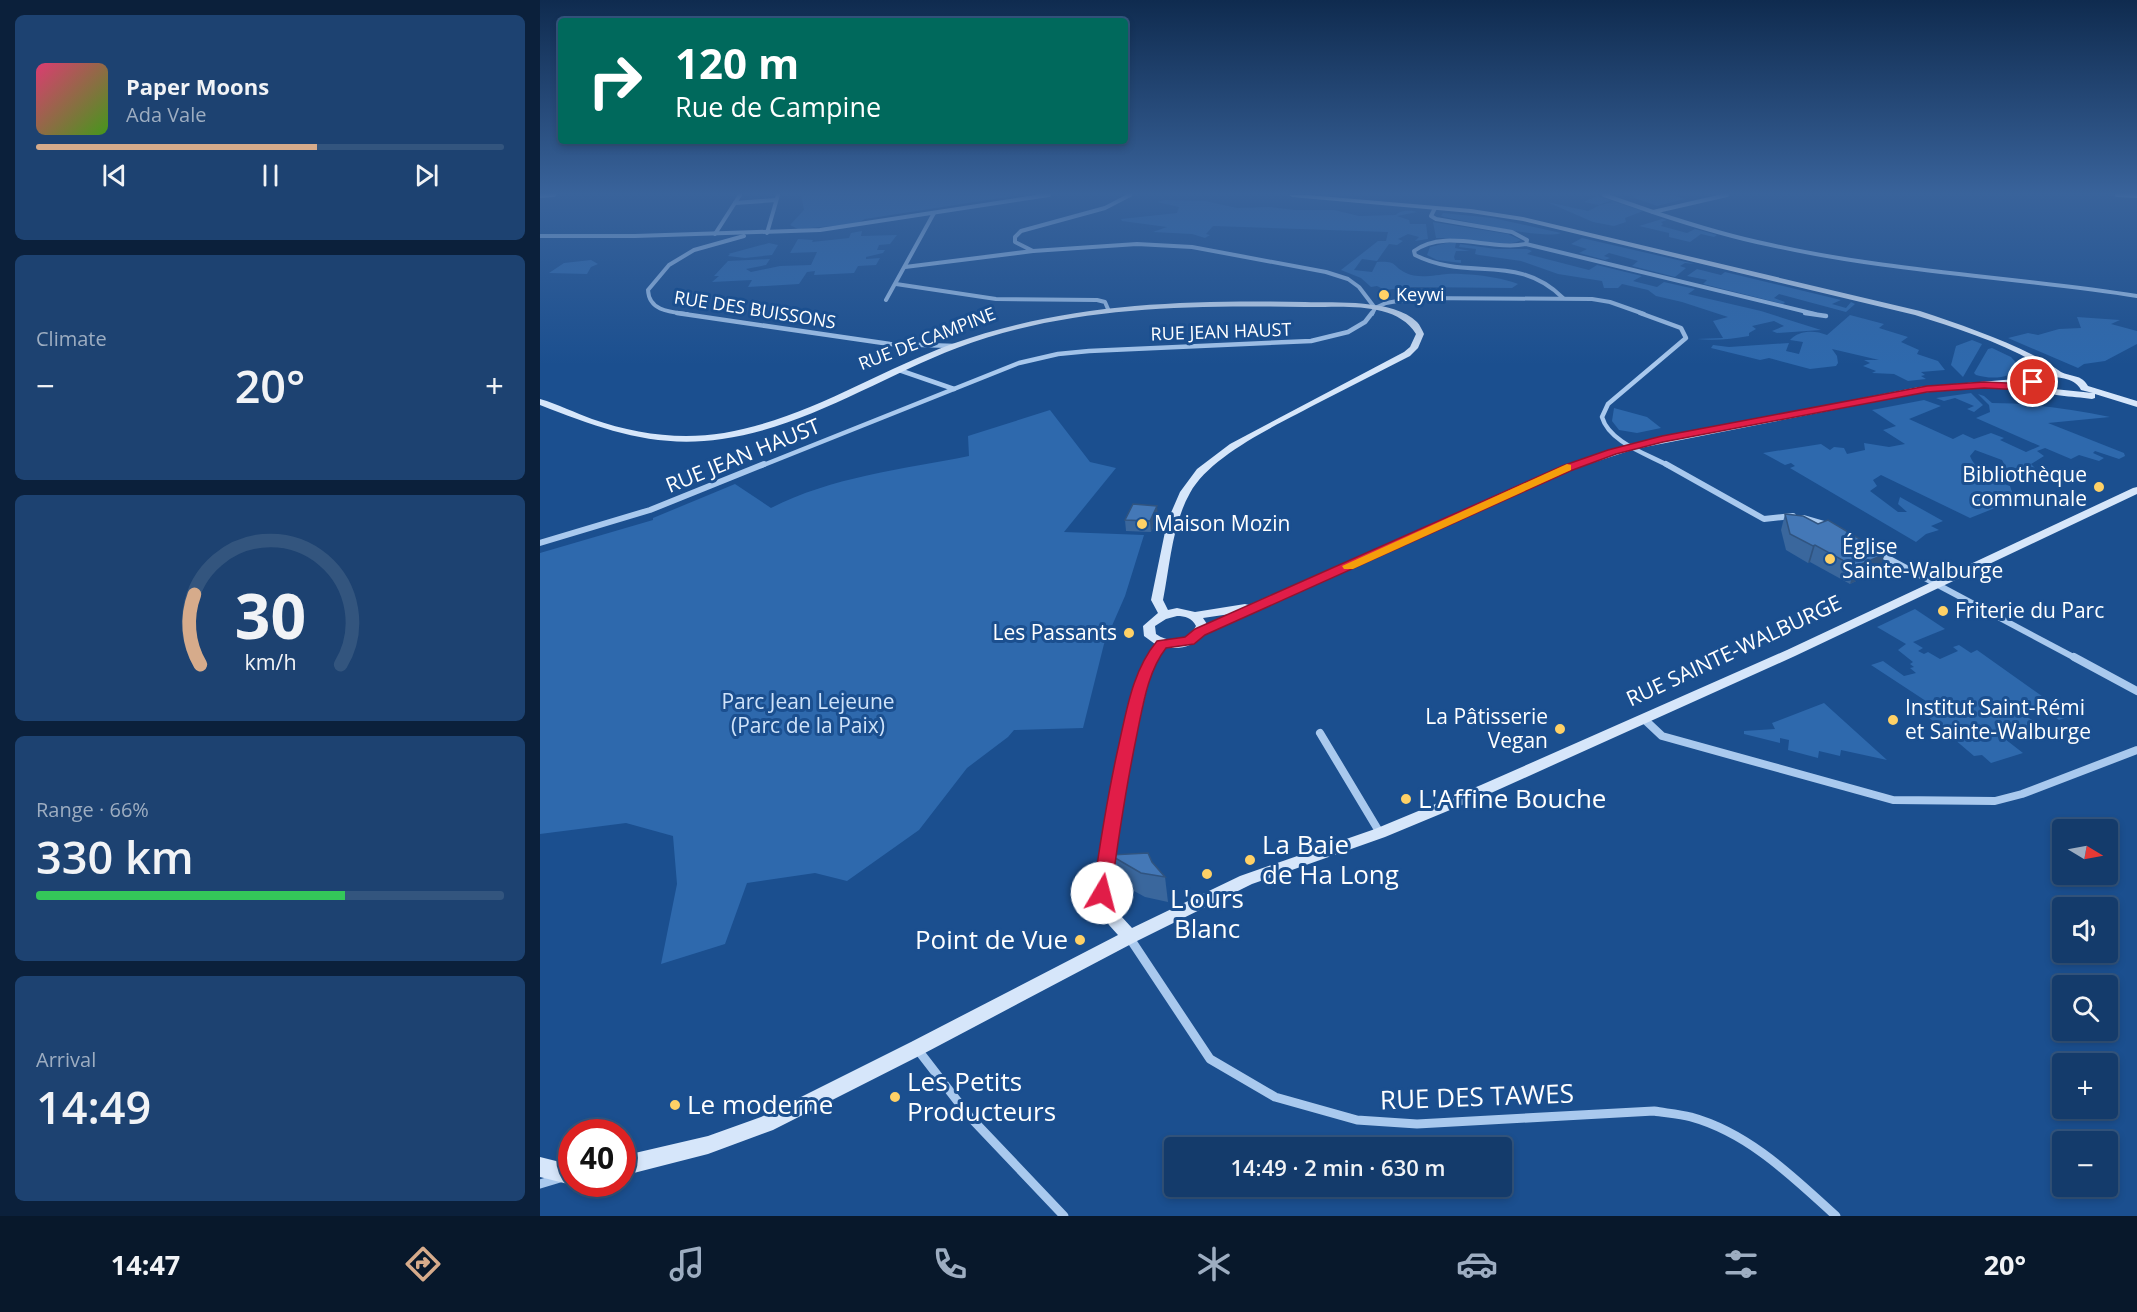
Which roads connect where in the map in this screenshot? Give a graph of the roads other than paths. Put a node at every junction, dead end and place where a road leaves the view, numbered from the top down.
1 (691, 252) edge
2 (913, 252) edge
3 (1027, 252) edge
4 (1215, 252) edge
5 (1414, 252) edge
6 (1557, 252) edge
7 (1662, 252) edge
8 (1799, 252) edge
9 (905, 267) junction
10 (896, 284) junction
11 (2137, 296) edge
12 (1563, 298) junction
13 (886, 300) dead end
14 (1375, 308) junction
15 (1108, 309) junction
16 (1826, 316) dead end
17 (955, 346) junction
18 (2028, 356) junction
19 (898, 370) junction
20 (2041, 373) junction
21 (2059, 374) junction
22 (2032, 379) junction
23 (1984, 385) junction
24 (2043, 388) junction
25 (954, 389) junction
26 (2080, 390) junction
27 (540, 402) edge
28 (2137, 404) edge
29 (2137, 408) edge
30 (1633, 446) junction
31 (2137, 490) edge
32 (1829, 526) edge
33 (540, 543) edge
34 (1868, 547) edge
35 (1936, 584) junction
36 (1258, 607) junction
37 (1164, 614) junction
38 (1195, 616) junction
39 (1200, 632) junction
40 (1162, 644) junction
41 (2137, 691) edge
42 (1645, 720) junction
43 (1320, 734) dead end
44 (2137, 750) edge
45 (1380, 833) junction
46 (1129, 937) junction
47 (917, 1048) junction
48 (636, 1163) edge
49 (540, 1167) edge
50 (558, 1172) edge
51 (558, 1179) edge
52 (540, 1184) edge
53 (1064, 1216) edge
54 (1836, 1216) edge

1 - 17 street, RUE DES BUISSONS
2 - 9 street
3 - 9 street
4 - 14 street
5 - 12 street
6 - 16 street
7 - 18 street
8 - 11 street
9 - 10 street
10 - 13 street
10 - 15 street
12 - 14 street
12 - 30 street
14 - 15 street, RUE DE CAMPINE
14 - 25 street, RUE JEAN HAUST
14 - 37 street, RUE DE CAMPINE
15 - 17 street, RUE DE CAMPINE
17 - 19 street, RUE DE CAMPINE
18 - 20 street
18 - 21 street
19 - 25 street
19 - 27 street, RUE DE CAMPINE
20 - 21 street
20 - 22 street
21 - 26 street
22 - 23 street
22 - 24 street
23 - 24 street
23 - 30 street
24 - 26 street
25 - 33 street, RUE JEAN HAUST
26 - 28 street
26 - 29 street
30 - 32 street
30 - 36 street
31 - 35 street, RUE SAINTE-WALBURGE
34 - 35 street
35 - 41 street
35 - 42 street, RUE SAINTE-WALBURGE
36 - 38 street
36 - 39 street
37 - 38 street
37 - 40 street
38 - 39 street
39 - 40 street
40 - 46 street
42 - 44 street
42 - 45 street, RUE SAINTE-WALBURGE
43 - 45 street
45 - 46 street, RUE SAINTE-WALBURGE
46 - 47 street, RUE SAINTE-WALBURGE
46 - 54 street, RUE DES TAWES
47 - 48 street, RUE SAINTE-WALBURGE
47 - 53 street
49 - 50 street
51 - 52 street

